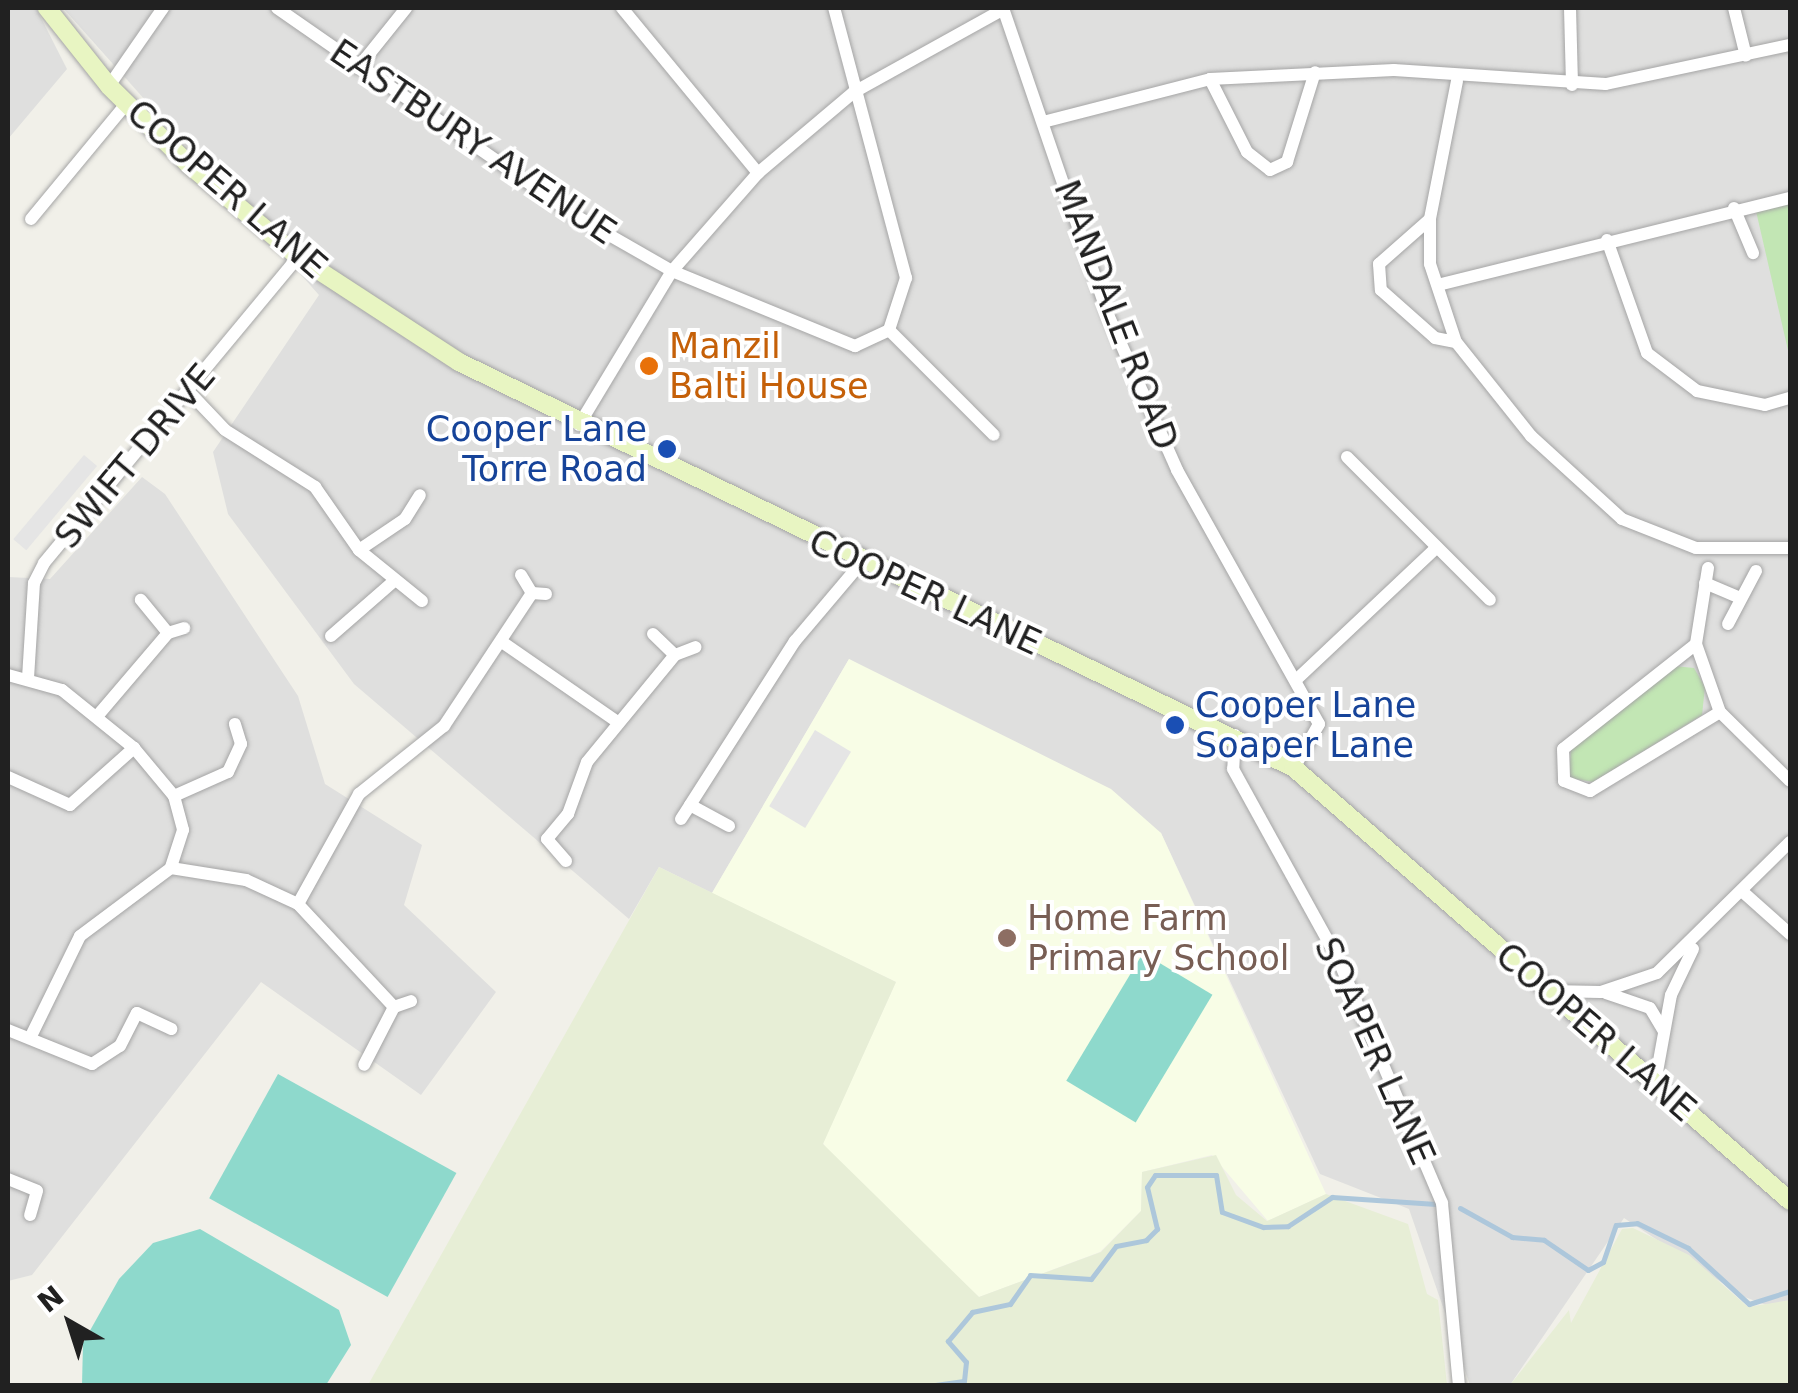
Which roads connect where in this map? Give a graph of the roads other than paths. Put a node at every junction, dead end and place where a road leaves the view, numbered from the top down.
1 (47, 8) edge
2 (163, 8) edge
3 (278, 8) edge
4 (406, 8) edge
5 (622, 8) edge
6 (834, 8) edge
7 (1004, 8) edge
8 (1570, 8) edge
9 (1734, 8) edge
10 (1790, 46) edge
11 (1746, 56) junction
12 (358, 68) junction
13 (1315, 72) junction
14 (1210, 79) junction
15 (1457, 81) junction
16 (1572, 85) junction
17 (109, 86) junction
18 (854, 92) junction
19 (128, 103) junction
20 (1043, 122) junction
21 (758, 173) junction
22 (1790, 198) edge
23 (1734, 208) junction
24 (31, 219) dead end
25 (1430, 219) junction
26 (1607, 240) junction
27 (1753, 253) dead end
28 (298, 257) junction
29 (672, 271) junction
30 (1438, 286) junction
31 (889, 330) junction
32 (1456, 342) junction
33 (190, 392) junction
34 (1790, 398) edge
35 (579, 426) junction
36 (994, 435) dead end
37 (1347, 457) dead end
38 (420, 496) dead end
39 (1437, 547) junction
40 (1790, 548) edge
41 (359, 550) junction
42 (861, 563) junction
43 (1708, 568) dead end
44 (1756, 571) dead end
45 (522, 575) dead end
46 (394, 581) junction
47 (1706, 583) junction
48 (1741, 598) junction
49 (141, 600) dead end
50 (422, 600) dead end
51 (1490, 600) dead end
52 (1728, 624) dead end
53 (184, 628) dead end
54 (168, 633) junction
55 (653, 634) dead end
56 (331, 636) dead end
57 (502, 642) junction
58 (1696, 644) junction
59 (696, 647) dead end
60 (675, 656) junction
61 (8, 675) edge
62 (28, 678) junction
63 (1297, 679) junction
64 (1720, 712) junction
65 (98, 714) junction
66 (616, 721) junction
67 (236, 724) dead end
68 (1235, 735) junction
69 (134, 748) junction
70 (1294, 768) junction
71 (8, 778) edge
72 (1790, 781) edge
73 (174, 796) junction
74 (690, 805) junction
75 (681, 819) dead end
76 (728, 826) dead end
77 (1790, 842) edge
78 (566, 862) dead end
79 (171, 868) junction
80 (1744, 893) junction
81 (298, 904) junction
82 (1790, 934) edge
83 (1696, 942) junction
84 (1549, 991) junction
85 (1601, 992) junction
86 (411, 1001) dead end
87 (394, 1007) junction
88 (8, 1030) edge
89 (172, 1030) dead end
90 (1663, 1030) junction
91 (32, 1034) junction
92 (364, 1065) dead end
93 (1655, 1083) junction
94 (8, 1179) edge
95 (1790, 1200) edge
96 (30, 1215) dead end
97 (1460, 1386) edge

1 - 17 main road, COOPER LANE
2 - 17 street
3 - 12 street, EASTBURY AVENUE
4 - 12 street
5 - 21 street
6 - 18 street
7 - 18 street
7 - 20 street, MANDALE ROAD
8 - 16 street
9 - 11 street
10 - 11 street
11 - 16 street
12 - 29 street, EASTBURY AVENUE
13 - 14 street
13 - 14 street
13 - 15 street
14 - 20 street
15 - 16 street
15 - 25 street
17 - 19 main road, COOPER LANE
18 - 21 street
18 - 31 street
19 - 24 street
19 - 28 main road, COOPER LANE
20 - 63 street, MANDALE ROAD
21 - 29 street
22 - 23 street
23 - 26 street
23 - 27 street
25 - 30 street
25 - 32 street
26 - 30 street
26 - 34 street
28 - 33 street, SWIFT DRIVE
28 - 35 main road, COOPER LANE
29 - 31 street, EASTBURY AVENUE
29 - 35 street
30 - 32 street
31 - 36 street
32 - 40 street
33 - 41 street
33 - 62 street, SWIFT DRIVE
35 - 42 main road, COOPER LANE
37 - 39 street
38 - 41 street
39 - 51 street
39 - 63 street
41 - 46 street
42 - 68 main road, COOPER LANE
42 - 74 street
43 - 47 street
44 - 48 street
45 - 57 street
46 - 50 street
46 - 56 street
47 - 48 street
47 - 58 street
48 - 52 street
49 - 54 street
53 - 54 street
54 - 65 street
55 - 60 street
57 - 66 street
57 - 81 street
58 - 64 street
58 - 64 street
59 - 60 street
60 - 66 street
61 - 62 street
62 - 65 street
63 - 70 street, MANDALE ROAD
64 - 72 street
65 - 69 street
66 - 78 street
67 - 73 street
68 - 70 main road, COOPER LANE
68 - 97 street, SOAPER LANE
69 - 71 street
69 - 73 street
70 - 84 main road, COOPER LANE
73 - 79 street
74 - 75 street
74 - 76 street
77 - 80 street
79 - 81 street
79 - 91 street
80 - 82 street
80 - 83 street
81 - 87 street
83 - 85 street
83 - 90 street
84 - 85 street
84 - 93 main road, COOPER LANE
85 - 90 street
86 - 87 street
87 - 92 street
88 - 91 street
89 - 91 street
90 - 93 street
93 - 95 main road, COOPER LANE
94 - 96 street

